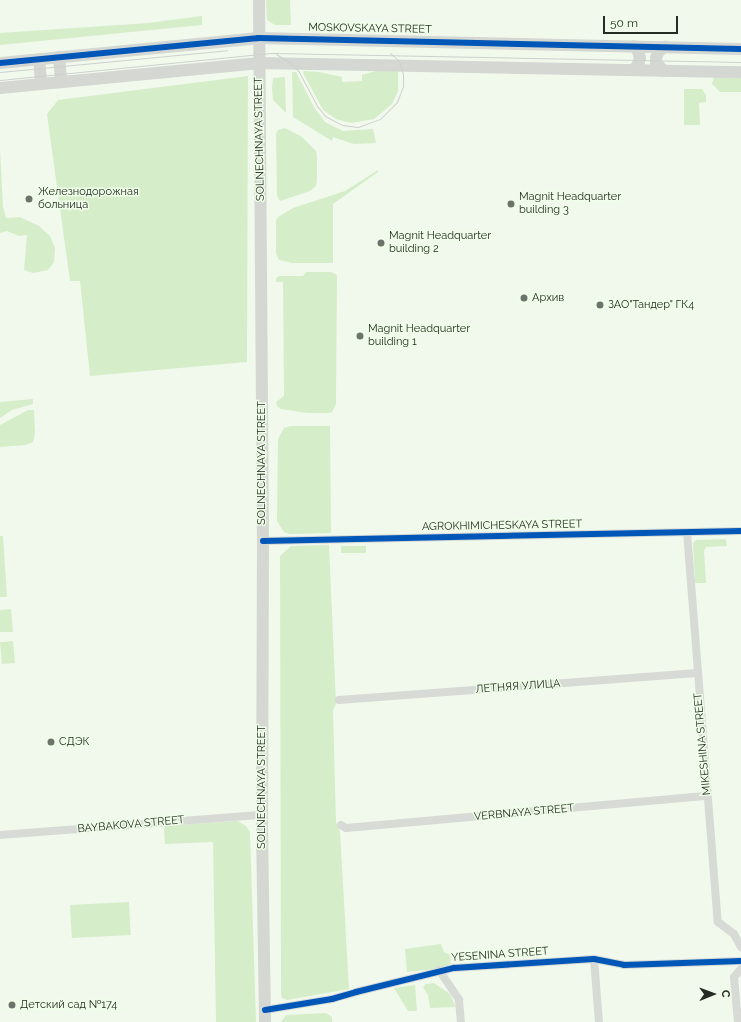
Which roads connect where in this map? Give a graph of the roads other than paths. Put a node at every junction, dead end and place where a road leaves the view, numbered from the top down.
1 (259, 0) edge
2 (258, 38) junction
3 (634, 46) junction
4 (665, 47) junction
5 (741, 48) edge
6 (59, 57) junction
7 (39, 59) junction
8 (0, 63) edge
9 (259, 63) junction
10 (633, 70) junction
11 (664, 71) junction
12 (741, 72) edge
13 (61, 82) junction
14 (41, 84) junction
15 (0, 88) edge
16 (741, 531) edge
17 (687, 532) junction
18 (263, 541) junction
19 (697, 673) junction
20 (339, 700) dead end
21 (708, 796) junction
22 (262, 815) junction
23 (341, 825) dead end
24 (0, 835) edge
25 (741, 946) edge
26 (594, 959) junction
27 (741, 961) edge
28 (741, 969) edge
29 (439, 970) junction
30 (265, 1016) edge
31 (461, 1022) edge
32 (599, 1022) edge
33 (738, 1022) edge

1 - 2 street, SOLNECHNAYA STREET
2 - 3 street, MOSKOVSKAYA STREET
2 - 6 street, MOSKOVSKAYA STREET
2 - 9 street, SOLNECHNAYA STREET
3 - 4 street, MOSKOVSKAYA STREET
3 - 10 street
4 - 5 street, MOSKOVSKAYA STREET
4 - 11 street
6 - 7 street, MOSKOVSKAYA STREET
6 - 13 street
7 - 8 street, MOSKOVSKAYA STREET
7 - 14 street
9 - 10 street
9 - 13 street
9 - 18 street, SOLNECHNAYA STREET
10 - 11 street
11 - 12 street
13 - 14 street
14 - 15 street
16 - 17 street, AGROKHIMICHESKAYA STREET
17 - 18 street, AGROKHIMICHESKAYA STREET
17 - 19 street, MIKESHINA STREET
18 - 22 street, SOLNECHNAYA STREET
19 - 20 street, ЛЕТНЯЯ УЛИЦА
19 - 21 street, MIKESHINA STREET
21 - 23 street, VERBNAYA STREET
21 - 25 street, MIKESHINA STREET
22 - 24 street, BAYBAKOVA STREET
22 - 30 street, SOLNECHNAYA STREET
26 - 27 street, YESENINA STREET
26 - 29 street, YESENINA STREET
26 - 32 street
28 - 33 street
29 - 30 street, YESENINA STREET
29 - 31 street

